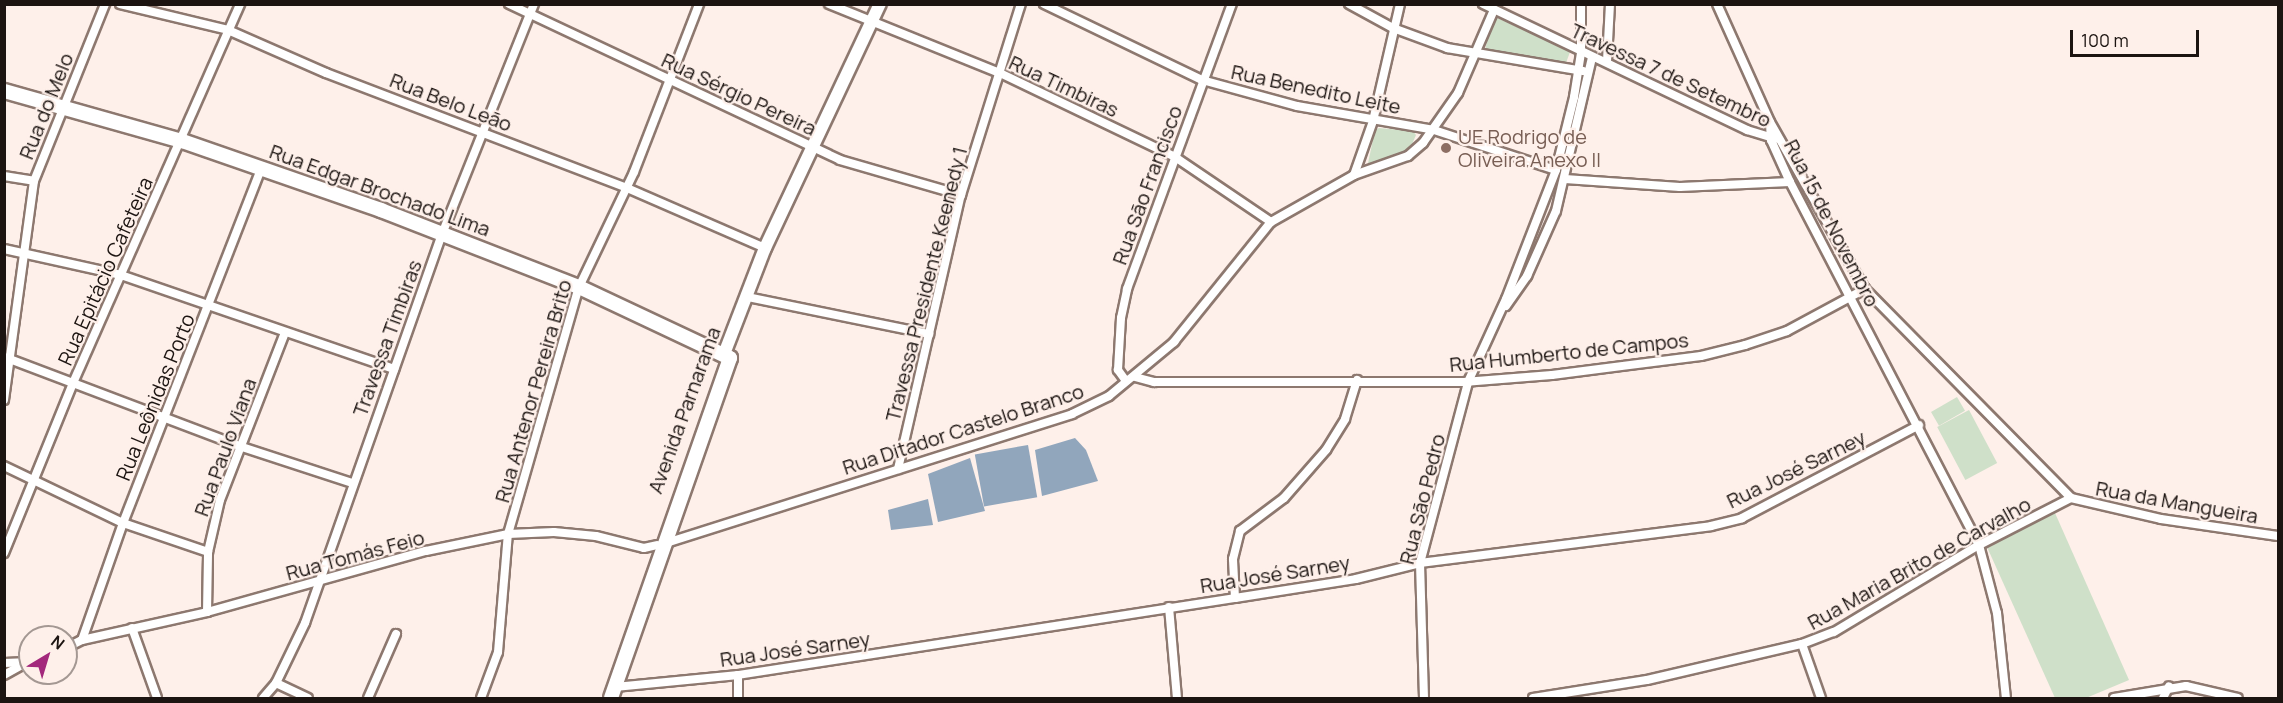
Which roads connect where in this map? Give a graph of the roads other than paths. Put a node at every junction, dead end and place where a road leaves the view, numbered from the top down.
1 (105, 4) edge
2 (120, 4) edge
3 (240, 4) edge
4 (509, 4) edge
5 (534, 4) edge
6 (699, 4) edge
7 (830, 4) edge
8 (880, 4) edge
9 (1021, 4) edge
10 (1044, 4) edge
11 (1232, 4) edge
12 (1349, 4) edge
13 (1400, 4) edge
14 (1483, 4) edge
15 (1610, 4) edge
16 (1717, 4) edge
17 (1583, 5) edge
18 (1494, 10) junction
19 (530, 14) junction
20 (872, 21) junction
21 (1393, 28) junction
22 (228, 30) junction
23 (1581, 53) junction
24 (1476, 54) junction
25 (1592, 57) junction
26 (1607, 61) junction
27 (1578, 70) junction
28 (1588, 72) junction
29 (1000, 73) junction
30 (1202, 80) junction
31 (672, 81) junction
32 (4, 91) edge
33 (63, 106) junction
34 (1373, 121) junction
35 (1770, 122) junction
36 (1434, 130) junction
37 (482, 132) junction
38 (1781, 138) junction
39 (1771, 140) junction
40 (182, 141) junction
41 (815, 145) junction
42 (1175, 157) junction
43 (262, 167) junction
44 (1556, 170) junction
45 (1354, 175) junction
46 (4, 176) edge
47 (1565, 179) junction
48 (34, 181) junction
49 (1790, 182) junction
50 (627, 188) junction
51 (961, 195) junction
52 (1271, 222) junction
53 (442, 234) junction
54 (1839, 244) junction
55 (4, 249) edge
56 (768, 249) junction
57 (1825, 249) junction
58 (27, 252) junction
59 (121, 274) junction
60 (579, 287) junction
61 (1865, 290) junction
62 (749, 297) junction
63 (1851, 298) junction
64 (210, 303) junction
65 (1499, 316) junction
66 (285, 332) junction
67 (929, 334) junction
68 (727, 356) junction
69 (8, 357) edge
70 (394, 369) junction
71 (1131, 379) junction
72 (1357, 380) junction
73 (1468, 382) junction
74 (73, 383) junction
75 (4, 400) edge
76 (166, 419) junction
77 (1919, 425) junction
78 (242, 447) junction
79 (4, 466) edge
80 (898, 469) junction
81 (34, 481) junction
82 (352, 483) junction
83 (2071, 498) junction
84 (123, 523) junction
85 (508, 534) junction
86 (2278, 536) edge
87 (663, 538) junction
88 (1979, 545) junction
89 (208, 552) junction
90 (4, 553) edge
91 (1420, 563) junction
92 (319, 581) junction
93 (1236, 598) junction
94 (1169, 607) junction
95 (207, 612) junction
96 (132, 627) junction
97 (396, 634) dead end
98 (82, 639) junction
99 (78, 641) edge
100 (1802, 644) junction
101 (18, 667) edge
102 (4, 675) edge
103 (738, 675) junction
104 (276, 683) junction
105 (2169, 686) junction
106 (609, 692) edge
107 (157, 699) edge
108 (263, 699) edge
109 (308, 699) edge
110 (368, 699) edge
111 (482, 699) edge
112 (738, 699) edge
113 (1177, 699) edge
114 (1424, 699) edge
115 (1533, 699) edge
116 (1821, 699) edge
117 (2006, 699) edge
118 (2114, 699) edge
119 (2163, 699) edge
120 (2238, 699) edge

1 - 33 street, Rua do Melo
2 - 22 street, Rua Belo Leão
3 - 22 street, Rua Epitácio Cafeteira
4 - 19 street, Rua Sérgio Pereira
5 - 19 street, Travessa Timbiras
6 - 31 street, Rua Antenor Pereira Brito
7 - 20 street, Rua Timbiras
8 - 20 street, Avenida Parnarama
9 - 29 street, Travessa Presidente Keenedy 1
10 - 30 street, Rua Benedito Leite
11 - 30 street, Rua São Francisco
12 - 21 street
13 - 21 street
14 - 18 street, Travessa 7 de Setembro
15 - 26 street
16 - 35 street
17 - 23 street, Rua São Pedro
18 - 23 street, Travessa 7 de Setembro
18 - 24 street, Rua Ditador Castelo Branco
19 - 31 street, Rua Sérgio Pereira
19 - 37 street, Travessa Timbiras
20 - 29 street, Rua Timbiras
20 - 41 street, Avenida Parnarama
21 - 24 street
21 - 34 street
22 - 37 street, Rua Belo Leão
22 - 40 street, Rua Epitácio Cafeteira
23 - 25 street, Travessa 7 de Setembro
23 - 27 street, Rua São Pedro
24 - 27 street
24 - 36 street, Rua Ditador Castelo Branco
25 - 26 street, Travessa 7 de Setembro
25 - 28 street, Rua São Pedro
26 - 39 street, Travessa 7 de Setembro
27 - 28 street
27 - 44 street, Rua São Pedro
28 - 47 street, Rua São Pedro
29 - 42 street, Rua Timbiras
29 - 51 street, Travessa Presidente Keenedy 1
30 - 34 street, Rua Benedito Leite
30 - 42 street, Rua São Francisco
31 - 41 street, Rua Sérgio Pereira
31 - 50 street, Rua Antenor Pereira Brito
32 - 33 main road, Rua Edgar Brochado Lima
33 - 40 main road, Rua Edgar Brochado Lima
33 - 48 street, Rua do Melo
34 - 36 street, Rua Benedito Leite
34 - 45 street
35 - 38 street, Rua 15 de Novembro
35 - 39 street, Rua 15 de Novembro
36 - 44 street, Rua Benedito Leite
36 - 45 street, Rua Ditador Castelo Branco
37 - 50 street, Rua Belo Leão
37 - 53 street, Travessa Timbiras
38 - 39 street, Travessa 7 de Setembro
38 - 54 street, Rua 15 de Novembro
39 - 49 street, Rua 15 de Novembro
40 - 43 main road, Rua Edgar Brochado Lima
40 - 59 street, Rua Epitácio Cafeteira
41 - 51 street, Rua Sérgio Pereira
41 - 56 street, Avenida Parnarama
42 - 52 street, Rua Timbiras
42 - 71 street, Rua São Francisco
43 - 53 main road, Rua Edgar Brochado Lima
43 - 64 street, Rua Leônidas Porto
44 - 65 street, Rua São Pedro
45 - 52 street, Rua Ditador Castelo Branco
46 - 48 street
47 - 49 street
47 - 65 street, Rua São Pedro
48 - 58 street, Rua do Melo
49 - 57 street, Rua 15 de Novembro
50 - 56 street, Rua Belo Leão
50 - 60 street, Rua Antenor Pereira Brito
51 - 67 street, Travessa Presidente Keenedy 1
52 - 71 street, Rua Ditador Castelo Branco
53 - 60 main road, Rua Edgar Brochado Lima
53 - 70 street, Travessa Timbiras
54 - 57 street
54 - 61 street, Rua 15 de Novembro
55 - 58 street
56 - 62 street, Avenida Parnarama
57 - 63 street, Rua 15 de Novembro
58 - 59 street
58 - 69 street, Rua do Melo
59 - 64 street
59 - 74 street, Rua Epitácio Cafeteira
60 - 68 main road, Rua Edgar Brochado Lima
60 - 85 street, Rua Antenor Pereira Brito
61 - 63 street, Rua Humberto de Campos
61 - 83 street, Rua 15 de Novembro
62 - 67 street
62 - 68 street, Avenida Parnarama
63 - 73 street, Rua Humberto de Campos
63 - 77 street, Rua 15 de Novembro
64 - 66 street
64 - 76 street, Rua Leônidas Porto
65 - 73 street, Rua São Pedro
66 - 70 street
66 - 78 street, Rua Paulo Viana
67 - 80 street, Travessa Presidente Keenedy 1
68 - 87 main road, Avenida Parnarama
69 - 74 street
69 - 75 street, Rua do Melo
70 - 82 street, Travessa Timbiras
71 - 72 street, Rua Humberto de Campos
71 - 80 street, Rua Ditador Castelo Branco
72 - 73 street, Rua Humberto de Campos
72 - 93 street
73 - 91 street, Rua São Pedro
74 - 76 street
74 - 81 street, Rua Epitácio Cafeteira
76 - 78 street
76 - 84 street, Rua Leônidas Porto
77 - 88 street, Rua 15 de Novembro
77 - 91 street, Rua José Sarney
78 - 82 street
78 - 89 street, Rua Paulo Viana
79 - 81 street
80 - 87 street, Rua Ditador Castelo Branco
81 - 84 street
81 - 90 street, Rua Epitácio Cafeteira
82 - 92 street, Travessa Timbiras
83 - 86 street, Rua da Mangueira
83 - 88 street, Rua Maria Brito de Carvalho
84 - 89 street
84 - 98 street, Rua Leônidas Porto
85 - 87 street, Rua Tomás Feio
85 - 92 street, Rua Tomás Feio
85 - 111 street, Rua Antenor Pereira Brito
87 - 106 main road, Avenida Parnarama
88 - 100 street, Rua Maria Brito de Carvalho
88 - 117 street, Rua 15 de Novembro
89 - 95 street, Rua Paulo Viana
91 - 93 street, Rua José Sarney
91 - 114 street, Rua São Pedro
92 - 95 street, Rua Tomás Feio
92 - 104 street, Travessa Timbiras
93 - 94 street, Rua José Sarney
94 - 103 street, Rua José Sarney
94 - 113 street
95 - 96 street, Rua Tomás Feio
96 - 98 street, Rua Tomás Feio
96 - 107 street
97 - 110 street
98 - 99 street, Rua Tomás Feio
100 - 115 street, Rua Maria Brito de Carvalho
100 - 116 street
101 - 102 street
103 - 106 street, Rua José Sarney
103 - 112 street
104 - 108 street, Travessa Timbiras
104 - 109 street
105 - 118 street
105 - 119 street
105 - 120 street

